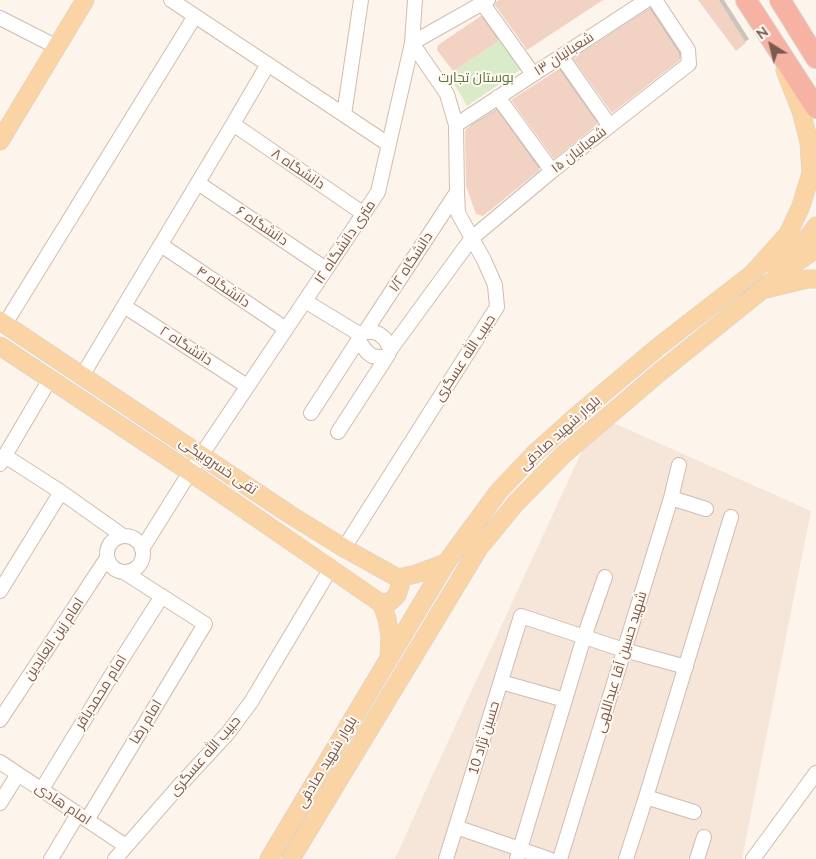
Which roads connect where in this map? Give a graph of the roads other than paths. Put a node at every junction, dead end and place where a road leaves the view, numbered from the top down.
1 (85, 0) edge
2 (171, 0) edge
3 (361, 0) edge
4 (415, 0) edge
5 (647, 0) edge
6 (655, 0) edge
7 (746, 0) edge
8 (780, 0) edge
9 (485, 2) edge
10 (195, 16) junction
11 (0, 18) edge
12 (766, 32) junction
13 (412, 43) junction
14 (57, 48) junction
15 (562, 56) junction
16 (816, 58) edge
17 (268, 64) junction
18 (533, 74) junction
19 (498, 97) junction
20 (816, 108) edge
21 (344, 115) junction
22 (233, 124) junction
23 (456, 124) junction
24 (610, 126) junction
25 (0, 141) edge
26 (388, 144) junction
27 (552, 171) junction
28 (198, 183) junction
29 (457, 192) junction
30 (364, 214) junction
31 (816, 226) edge
32 (472, 238) junction
33 (161, 245) junction
34 (816, 249) edge
35 (326, 269) junction
36 (752, 274) junction
37 (816, 279) edge
38 (762, 290) junction
39 (305, 301) junction
40 (124, 306) junction
41 (2, 322) edge
42 (286, 329) junction
43 (362, 335) junction
44 (0, 346) edge
45 (389, 352) junction
46 (82, 376) junction
47 (50, 379) junction
48 (247, 386) junction
49 (311, 413) dead end
50 (338, 432) dead end
51 (201, 455) junction
52 (2, 460) edge
53 (679, 464) dead end
54 (190, 472) junction
55 (61, 492) junction
56 (671, 498) junction
57 (706, 509) dead end
58 (731, 516) dead end
59 (123, 536) junction
60 (142, 548) junction
61 (344, 548) junction
62 (107, 558) junction
63 (446, 563) junction
64 (331, 568) junction
65 (124, 572) junction
66 (605, 577) dead end
67 (398, 578) junction
68 (0, 591) edge
69 (162, 596) junction
70 (382, 604) junction
71 (584, 637) junction
72 (624, 650) junction
73 (389, 659) junction
74 (686, 667) junction
75 (501, 682) junction
76 (565, 700) junction
77 (0, 720) edge
78 (0, 762) edge
79 (816, 773) edge
80 (18, 774) junction
81 (42, 789) junction
82 (646, 796) junction
83 (0, 803) edge
84 (694, 812) dead end
85 (82, 817) junction
86 (456, 827) junction
87 (704, 836) dead end
88 (126, 846) junction
89 (518, 854) edge
90 (51, 859) edge
91 (115, 859) edge
92 (268, 859) edge
93 (291, 859) edge
94 (446, 859) edge
95 (549, 859) edge
96 (560, 859) edge
97 (626, 859) edge
98 (698, 859) edge
99 (753, 859) edge

1 - 14 main road
2 - 10 street
3 - 21 street
4 - 13 street, ۱۲ متری دانشگاه
5 - 15 street, شعبانیان ۱۳
6 - 24 street, شعبانیان ۱۵
7 - 12 highway
8 - 16 highway
9 - 13 street
9 - 18 street
10 - 17 street
10 - 41 street
11 - 14 street
12 - 20 highway
12 - 36 main road, بلوار شهید صادقی
13 - 23 street, حبیب الله عسگری
13 - 26 street, ۱۲ متری دانشگاه
14 - 25 main road
15 - 18 street, شعبانیان ۱۳
15 - 24 street
17 - 21 street
17 - 22 street
18 - 19 street, شعبانیان ۱۳
19 - 23 street, شعبانیان ۱۳
19 - 27 street
21 - 26 street
22 - 28 street
22 - 30 street, دانشگاه ۸
23 - 29 street, حبیب الله عسگری
24 - 27 street, شعبانیان ۱۵
26 - 30 street, ۱۲ متری دانشگاه
27 - 32 street, شعبانیان ۱۵
28 - 33 street
28 - 35 street, دانشگاه ۶
29 - 32 street, حبیب الله عسگری
29 - 43 street, دانشگاه ۱/۲
30 - 35 street, ۱۲ متری دانشگاه
31 - 36 main road
32 - 45 street, شعبانیان ۱۵
32 - 61 street, حبیب الله عسگری
33 - 40 street
33 - 42 street, دانشگاه ۴
34 - 38 main road
35 - 39 street, ۱۲ متری دانشگاه
36 - 63 main road, بلوار شهید صادقی
37 - 38 main road, بلوار شهید صادقی
38 - 93 main road, بلوار شهید صادقی
39 - 42 street, ۱۲ متری دانشگاه
39 - 43 street
40 - 46 street
40 - 48 street, دانشگاه ۲
41 - 46 main road, تقی خسروبیگی
42 - 48 street, ۱۲ متری دانشگاه
43 - 45 street
43 - 45 street
43 - 49 street, دانشگاه ۱/۲
44 - 47 main road, تقی خسروبیگی
45 - 50 street, شعبانیان ۱۵
46 - 51 main road, تقی خسروبیگی
47 - 52 street
47 - 54 main road, تقی خسروبیگی
48 - 51 street, ۱۲ متری دانشگاه
51 - 54 street, ۱۲ متری دانشگاه
51 - 61 main road, تقی خسروبیگی
52 - 55 street
53 - 56 street, شهید حسین آقا عبداللهی
54 - 60 street, ۱۲ متری دانشگاه
54 - 64 main road, تقی خسروبیگی
55 - 59 street
55 - 68 street
56 - 57 street
56 - 72 street, شهید حسین آقا عبداللهی
58 - 74 street
59 - 60 street
59 - 62 street
60 - 65 street
61 - 67 main road, تقی خسروبیگی
62 - 65 street
62 - 77 street, امام زین العابدین
63 - 67 main road
63 - 73 main road, بلوار شهید صادقی
64 - 70 main road, تقی خسروبیگی
64 - 88 street, حبیب الله عسگری
65 - 69 street
66 - 71 street
67 - 70 main road
69 - 81 street, امام محمدباقر
69 - 85 street, امام رضا
70 - 73 main road
71 - 72 street
71 - 75 street, حسین نژاد 10
71 - 76 street
72 - 74 street
72 - 96 street, شهید حسین آقا عبداللهی
73 - 92 main road, بلوار شهید صادقی
74 - 82 street
75 - 76 street
75 - 86 street, حسین نژاد 10
76 - 89 street
78 - 80 street, امام هادی
79 - 99 street
80 - 81 street, امام هادی
80 - 83 street
81 - 85 street, امام هادی
82 - 84 street
82 - 97 street
85 - 88 street, امام هادی
85 - 90 street, امام رضا
86 - 89 street
86 - 94 street, حسین نژاد 10
87 - 98 street
88 - 91 street, حبیب الله عسگری
89 - 95 street

